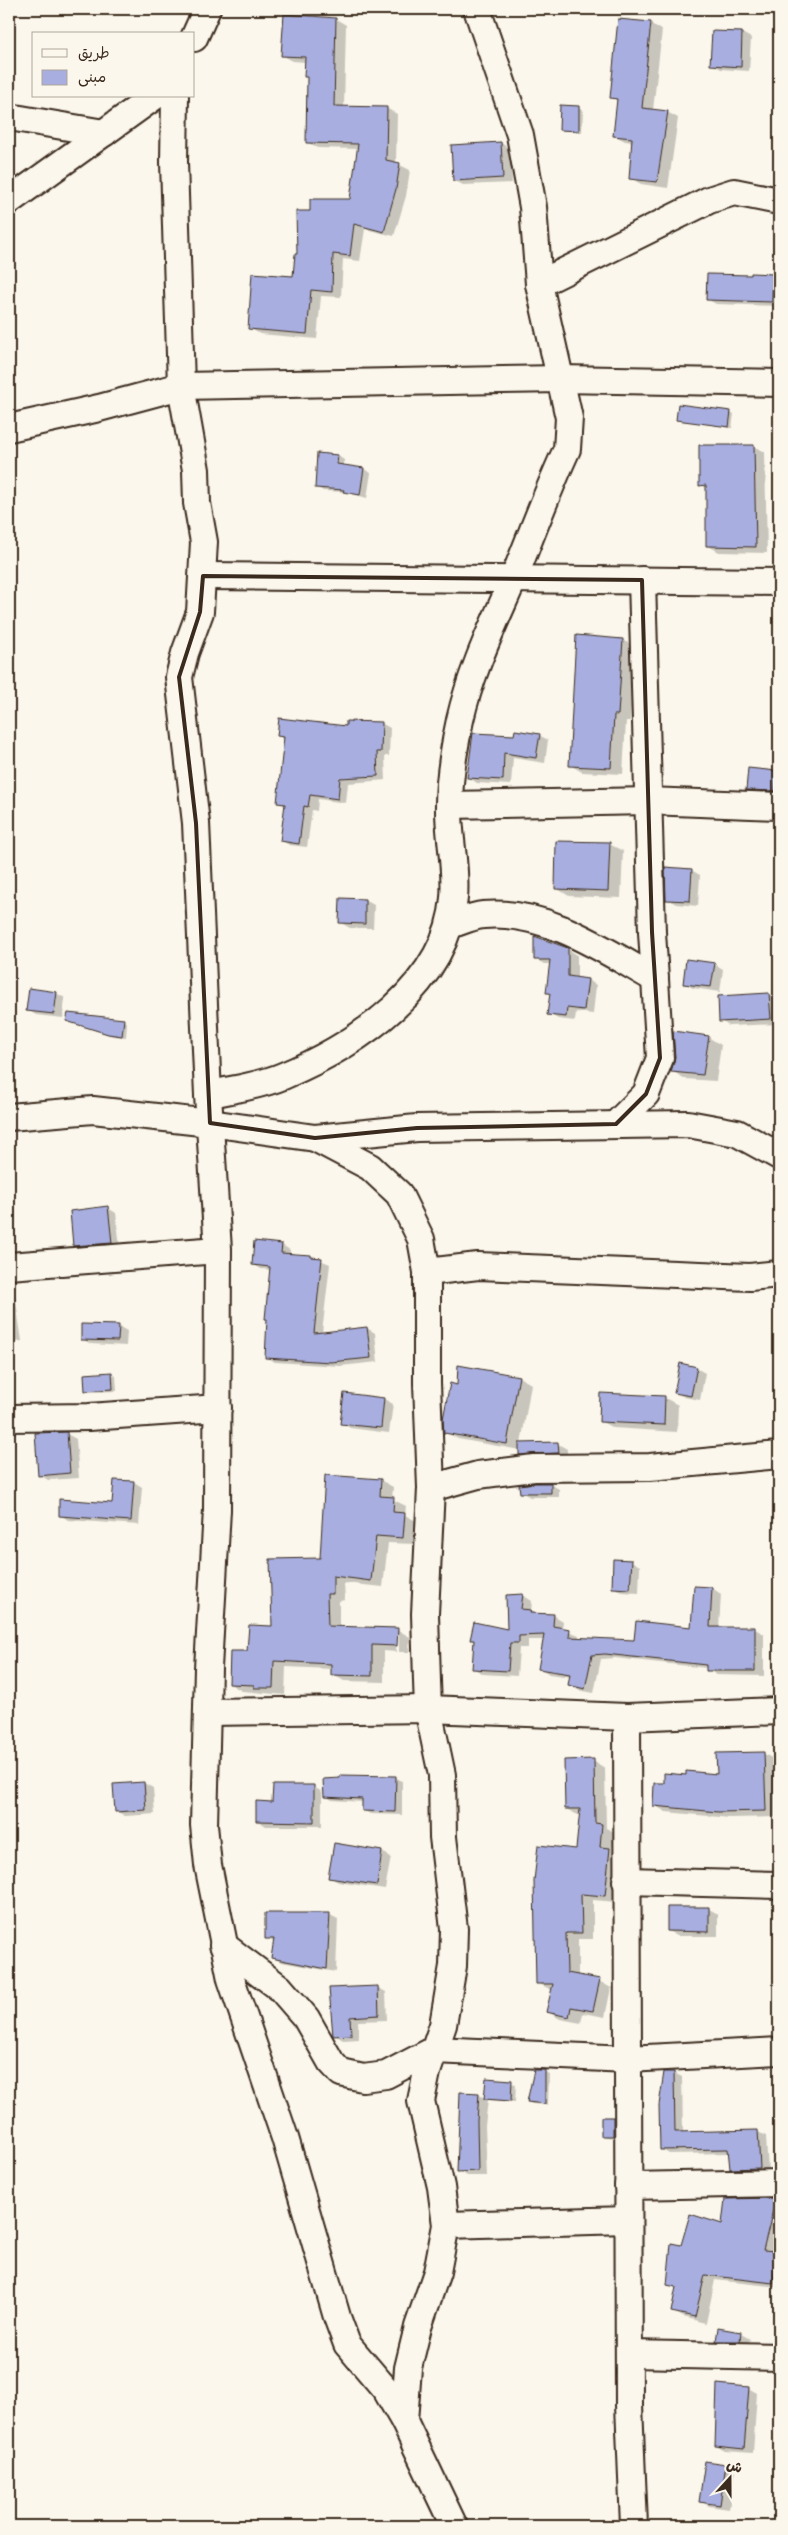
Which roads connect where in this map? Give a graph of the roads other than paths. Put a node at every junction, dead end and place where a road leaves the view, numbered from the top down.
1 (208, 9) edge
2 (477, 9) edge
3 (195, 36) edge
4 (152, 98) edge
5 (175, 98) edge
6 (9, 117) edge
7 (104, 133) junction
8 (9, 201) edge
9 (779, 201) edge
10 (540, 284) junction
11 (560, 379) junction
12 (779, 383) edge
13 (181, 386) junction
14 (9, 428) edge
15 (203, 576) junction
16 (513, 578) junction
17 (642, 580) junction
18 (779, 582) edge
19 (648, 801) junction
20 (448, 805) junction
21 (779, 806) edge
22 (450, 925) junction
23 (655, 979) junction
24 (208, 1095) junction
25 (9, 1117) edge
26 (210, 1123) junction
27 (616, 1124) junction
28 (315, 1138) junction
29 (779, 1156) edge
30 (218, 1250) junction
31 (9, 1266) edge
32 (427, 1272) junction
33 (779, 1274) edge
34 (218, 1408) junction
35 (9, 1418) edge
36 (779, 1455) edge
37 (431, 1488) junction
38 (428, 1709) junction
39 (208, 1712) junction
40 (779, 1712) edge
41 (627, 1717) junction
42 (626, 1881) junction
43 (779, 1886) edge
44 (223, 1945) junction
45 (434, 2050) junction
46 (779, 2051) edge
47 (628, 2059) junction
48 (779, 2183) edge
49 (628, 2186) junction
50 (628, 2220) junction
51 (446, 2225) junction
52 (629, 2354) junction
53 (779, 2357) edge
54 (404, 2421) junction
55 (454, 2526) edge
56 (634, 2526) edge

1 - 3 street
2 - 10 street
4 - 7 street
5 - 13 street
6 - 7 street
7 - 8 street
9 - 10 street
10 - 11 street
11 - 12 street
11 - 13 street
11 - 16 street
13 - 14 street
13 - 15 street
15 - 16 street
15 - 24 street
16 - 17 street
16 - 20 street
17 - 18 street
17 - 19 street
19 - 20 street
19 - 21 street
19 - 23 street
20 - 22 street
22 - 23 street
22 - 24 street
23 - 27 street
24 - 26 street
25 - 26 street
26 - 28 street
26 - 30 street
27 - 28 street
27 - 29 street
28 - 32 street
30 - 31 street
30 - 34 street
32 - 33 street
32 - 37 street
34 - 35 street
34 - 39 street
36 - 37 street
37 - 38 street
38 - 39 street
38 - 41 street
38 - 45 street
39 - 44 street
40 - 41 street
41 - 42 street
42 - 43 street
42 - 47 street
44 - 45 street
44 - 54 street
45 - 47 street
45 - 51 street
46 - 47 street
47 - 49 street
48 - 49 street
49 - 50 street
50 - 51 street
50 - 52 street
51 - 54 street
52 - 53 street
52 - 56 street
54 - 55 street

